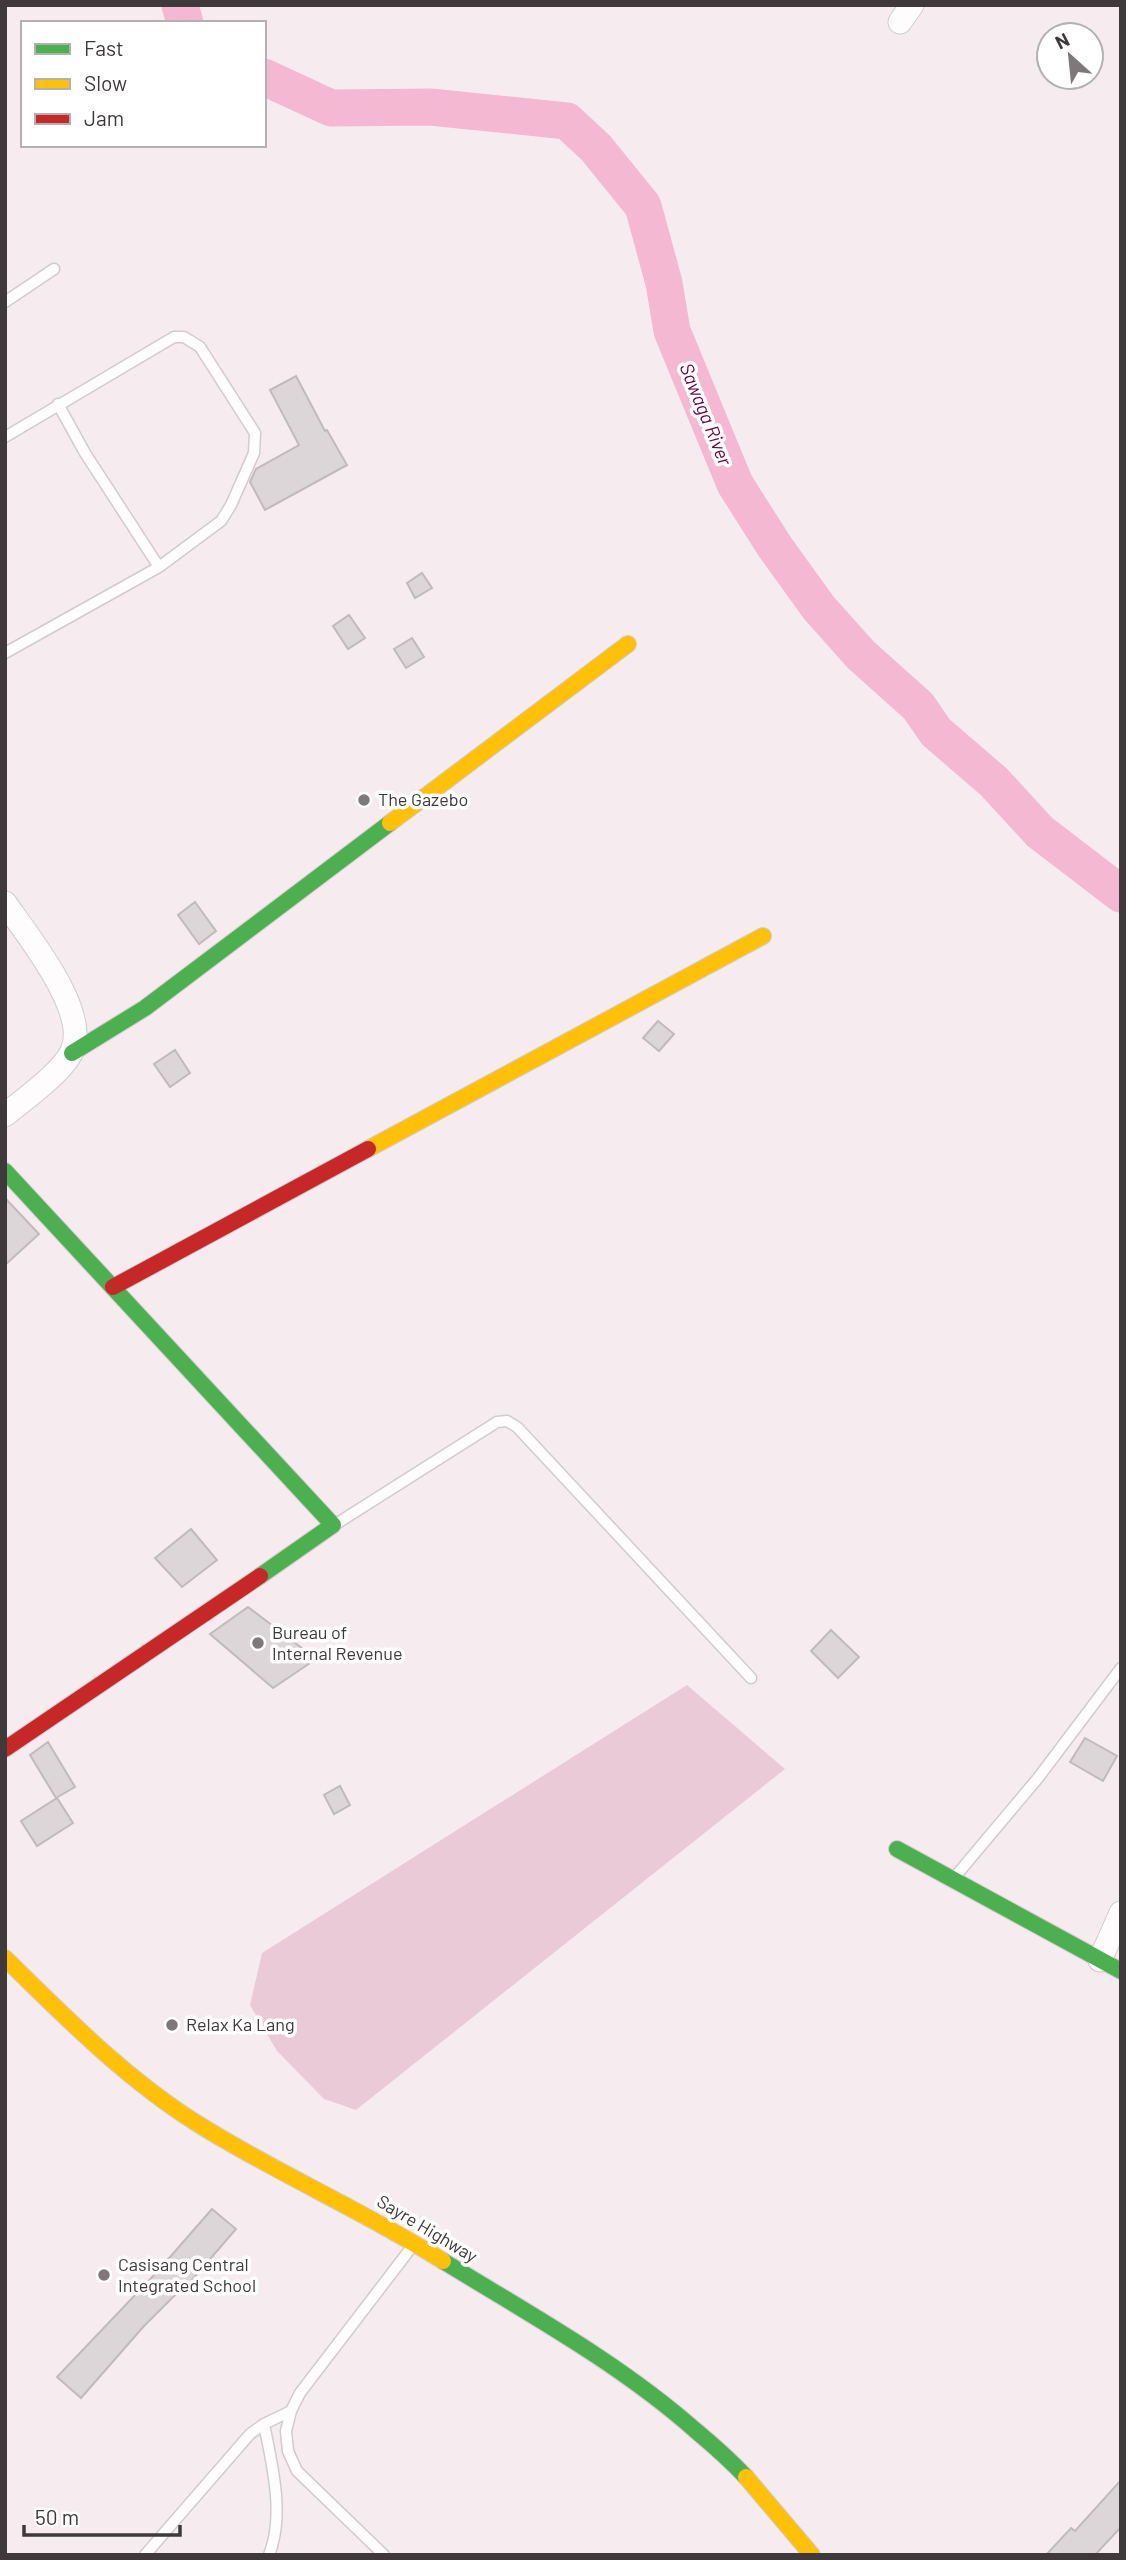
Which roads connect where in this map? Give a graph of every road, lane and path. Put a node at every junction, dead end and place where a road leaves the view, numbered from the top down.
1 (54, 269) dead end
2 (5, 302) edge
3 (58, 404) junction
4 (5, 437) edge
5 (159, 567) junction
6 (628, 644) dead end
7 (5, 653) edge
8 (5, 903) edge
9 (764, 936) dead end
10 (72, 1053) junction
11 (5, 1115) edge
12 (5, 1171) edge
13 (113, 1287) junction
14 (333, 1525) junction
15 (1121, 1668) edge
16 (751, 1678) dead end
17 (5, 1749) edge
18 (897, 1849) dead end
19 (952, 1880) junction
20 (1121, 1913) edge
21 (5, 1958) edge
22 (1100, 1960) junction
23 (1121, 1971) edge
24 (415, 2243) junction
25 (291, 2411) junction
26 (264, 2424) junction
27 (145, 2555) edge
28 (269, 2555) edge
29 (384, 2555) edge
30 (812, 2555) edge

1 - 2 lane
3 - 4 lane
3 - 5 lane
3 - 5 lane
5 - 7 lane
6 - 10 main road
8 - 10 street
9 - 13 main road
10 - 11 street
12 - 13 main road
13 - 14 main road
14 - 16 lane
14 - 17 main road
15 - 19 lane
18 - 19 main road
19 - 22 main road
20 - 22 street
21 - 24 main road, Sayre Highway
22 - 23 main road
24 - 25 lane
24 - 30 main road, Sayre Highway
25 - 26 lane
25 - 29 lane
26 - 27 lane
26 - 28 lane

